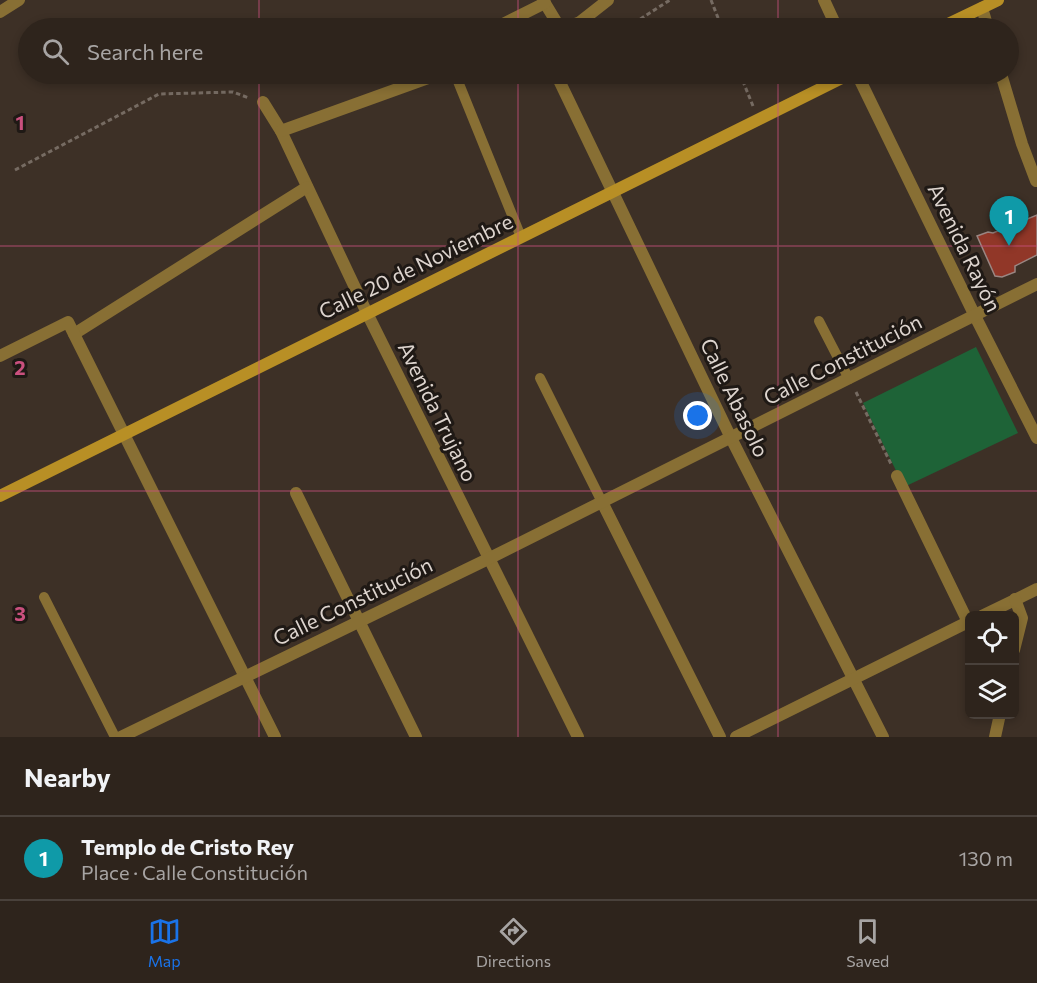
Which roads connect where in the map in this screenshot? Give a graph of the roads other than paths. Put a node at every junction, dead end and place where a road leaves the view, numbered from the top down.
1 (19, 0) edge
2 (608, 0) edge
3 (824, 0) edge
4 (998, 0) edge
5 (544, 2) edge
6 (982, 8) junction
7 (0, 12) edge
8 (514, 18) edge
9 (552, 18) edge
10 (585, 18) edge
11 (832, 18) edge
12 (961, 18) edge
13 (985, 18) edge
14 (411, 84) edge
15 (459, 84) edge
16 (560, 84) edge
17 (830, 84) edge
18 (862, 84) edge
19 (1004, 84) edge
20 (263, 102) road end
21 (281, 131) junction
22 (1036, 181) edge
23 (308, 187) junction
24 (613, 191) junction
25 (521, 237) junction
26 (1037, 284) edge
27 (367, 313) junction
28 (975, 316) junction
29 (819, 321) dead end
30 (71, 328) junction
31 (0, 356) edge
32 (540, 378) dead end
33 (849, 379) junction
34 (124, 434) junction
35 (731, 438) junction
36 (1037, 438) edge
37 (897, 476) road end
38 (296, 494) dead end
39 (0, 496) edge
40 (602, 502) junction
41 (488, 559) junction
42 (1037, 589) edge
43 (44, 597) dead end
44 (1015, 599) junction
45 (990, 611) edge
46 (965, 614) edge
47 (359, 621) junction
48 (965, 624) edge
49 (1019, 630) edge
50 (245, 676) junction
51 (852, 678) junction
52 (999, 719) edge
53 (115, 737) edge
54 (121, 737) edge
55 (275, 737) edge
56 (416, 737) edge
57 (579, 737) edge
58 (720, 737) edge
59 (736, 737) edge
60 (883, 737) edge
61 (995, 737) edge

1 - 7 street
2 - 10 street
3 - 11 street
4 - 6 main road
5 - 8 street
5 - 9 street
6 - 12 main road
6 - 13 street
14 - 21 street
15 - 25 lane
16 - 24 street, Calle Abasolo
17 - 24 main road, Calle 20 de Noviembre
18 - 28 street, Avenida Rayón
19 - 22 street
20 - 21 street, Avenida Trujano
21 - 23 street, Avenida Trujano
23 - 27 street, Avenida Trujano
23 - 30 street
24 - 25 main road, Calle 20 de Noviembre
24 - 35 street, Calle Abasolo
25 - 27 main road, Calle 20 de Noviembre
26 - 28 street, Calle Constitución
27 - 34 main road, Calle 20 de Noviembre
27 - 41 street, Avenida Trujano
28 - 33 street, Calle Constitución
28 - 36 street, Avenida Rayón
29 - 33 lane
30 - 31 street
30 - 34 street
32 - 40 lane
33 - 35 street, Calle Constitución
34 - 39 main road, Calle 20 de Noviembre
34 - 50 street
35 - 40 street, Calle Constitución
35 - 51 street, Calle Abasolo
37 - 46 street
38 - 47 street
40 - 41 street, Calle Constitución
40 - 58 street
41 - 47 street, Calle Constitución
41 - 57 street, Avenida Trujano
42 - 44 street
43 - 53 lane
44 - 45 street
44 - 49 street
47 - 50 street, Calle Constitución
47 - 56 street
48 - 51 street
50 - 54 street, Calle Constitución
50 - 55 street
51 - 59 street
51 - 60 street, Calle Abasolo
52 - 61 street

